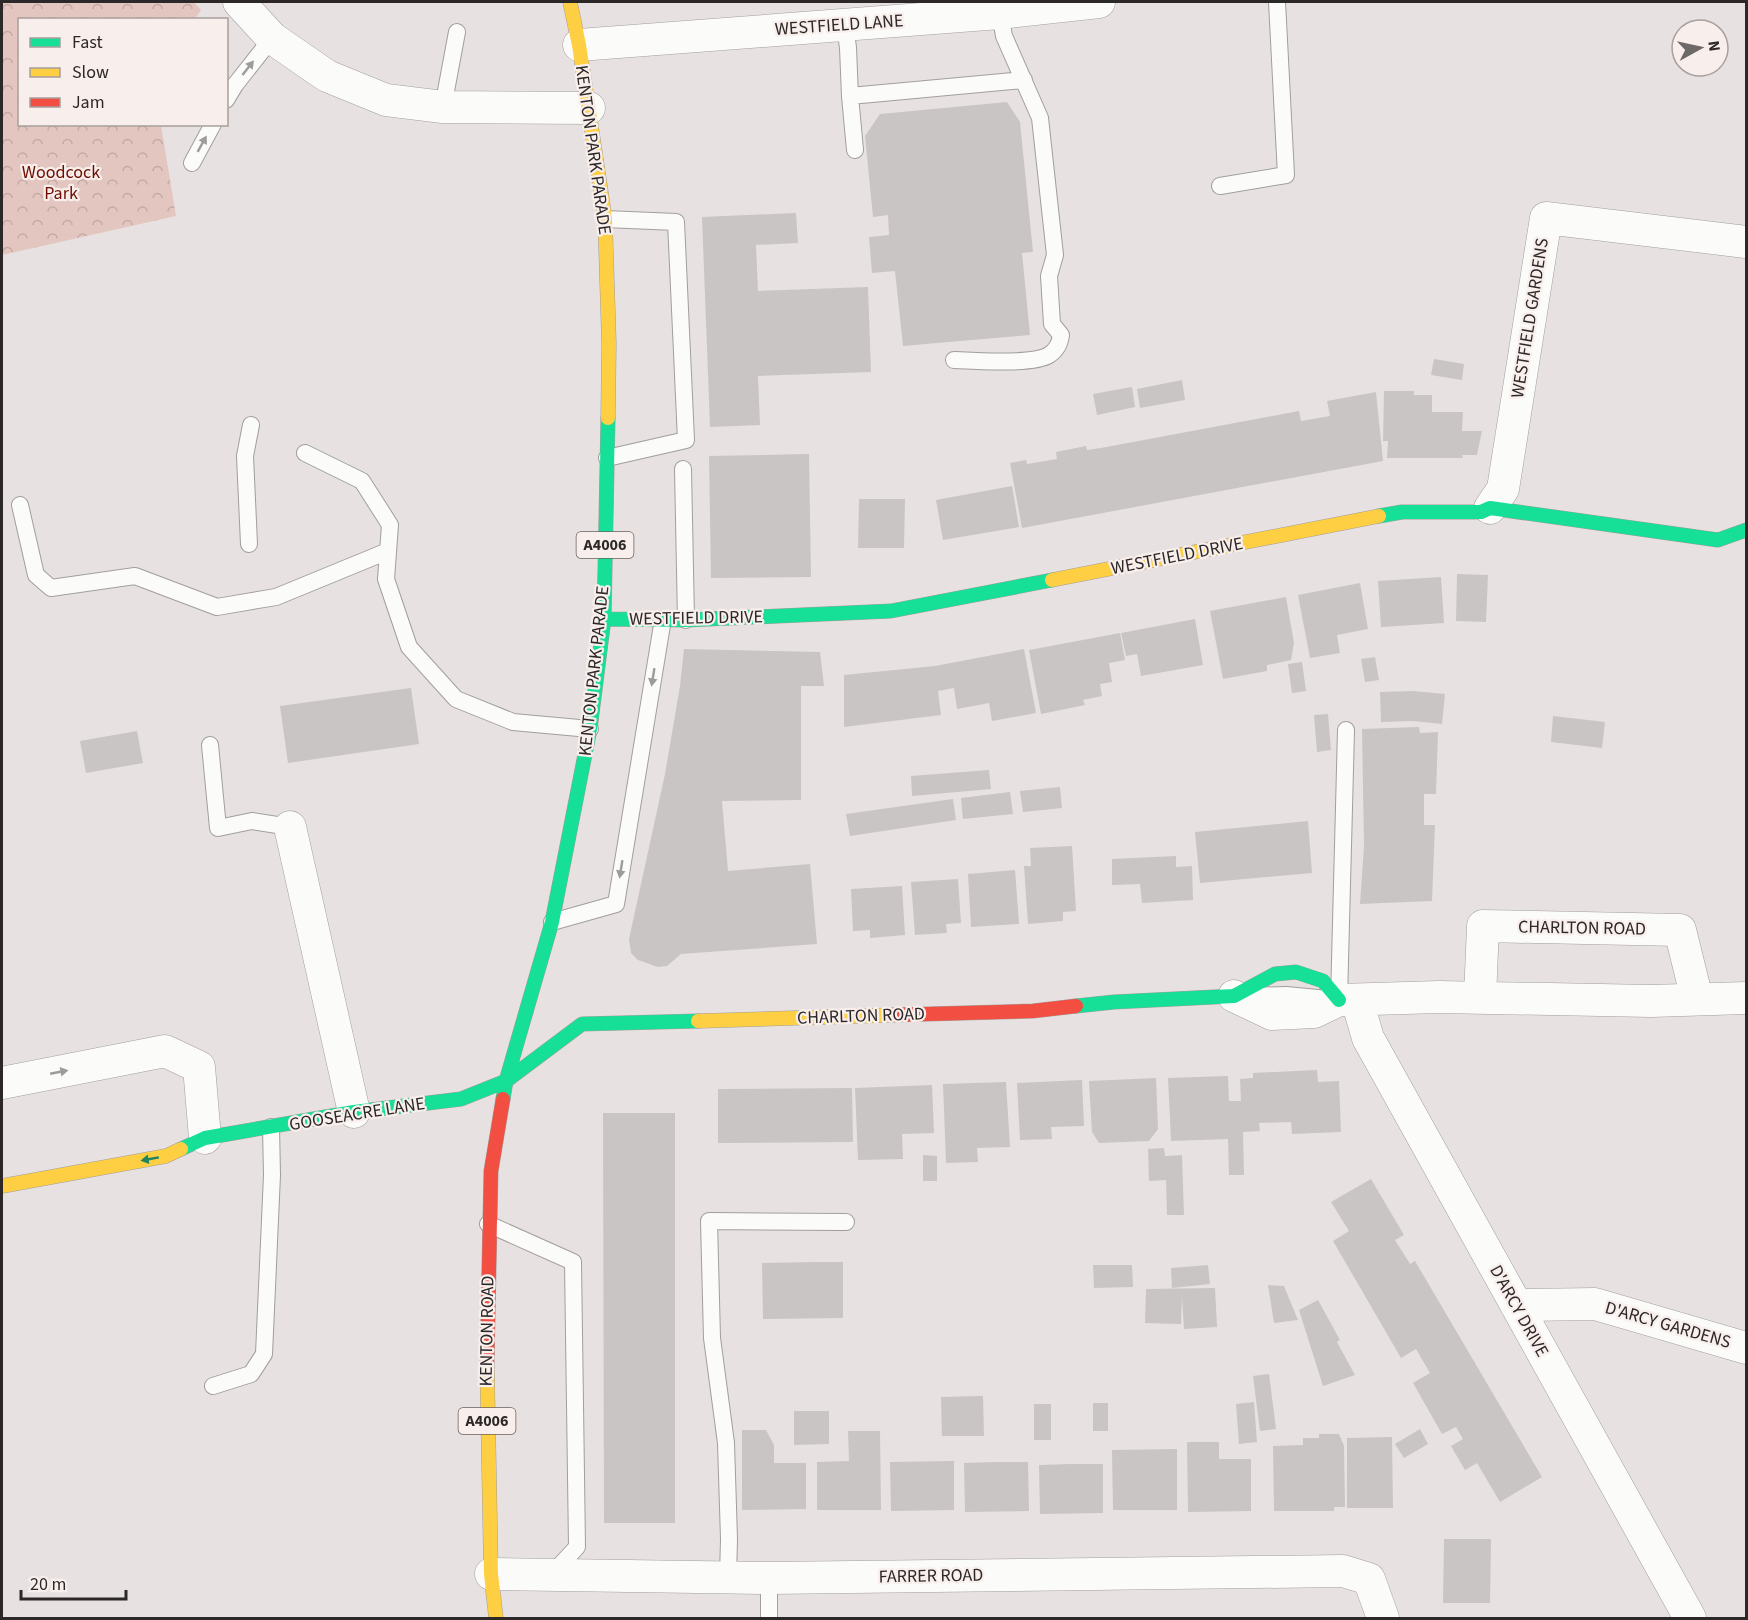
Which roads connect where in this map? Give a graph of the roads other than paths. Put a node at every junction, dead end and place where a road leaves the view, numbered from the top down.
1 (239, 2) edge
2 (570, 2) edge
3 (1099, 2) edge
4 (1277, 2) edge
5 (1000, 12) junction
6 (845, 24) junction
7 (457, 32) dead end
8 (272, 38) junction
9 (579, 45) junction
10 (1024, 80) junction
11 (850, 96) junction
12 (228, 97) edge
13 (443, 107) junction
14 (589, 108) junction
15 (212, 126) edge
16 (855, 150) dead end
17 (192, 163) dead end
18 (1220, 186) dead end
19 (605, 219) junction
20 (1746, 242) edge
21 (954, 360) dead end
22 (251, 425) dead end
23 (305, 453) dead end
24 (607, 458) junction
25 (683, 469) dead end
26 (21, 505) dead end
27 (1490, 508) junction
28 (1746, 530) edge
29 (249, 544) dead end
30 (388, 551) junction
31 (604, 619) junction
32 (663, 619) junction
33 (686, 620) junction
34 (590, 729) junction
35 (1346, 730) dead end
36 (210, 745) dead end
37 (290, 828) joint
38 (552, 922) junction
39 (1234, 996) joint
40 (1480, 998) junction
41 (1746, 998) edge
42 (1697, 999) junction
43 (1348, 1000) junction
44 (506, 1081) junction
45 (2, 1083) edge
46 (354, 1112) junction
47 (271, 1127) junction
48 (205, 1138) junction
49 (2, 1186) edge
50 (846, 1222) dead end
51 (488, 1224) junction
52 (1516, 1305) junction
53 (1746, 1348) edge
54 (213, 1386) dead end
55 (491, 1574) junction
56 (552, 1574) junction
57 (728, 1577) junction
58 (768, 1578) junction
59 (496, 1618) edge
60 (769, 1618) edge
61 (1383, 1618) edge
62 (1690, 1618) edge

1 - 8 street
2 - 9 street, KENTON PARK PARADE / A4006
3 - 5 street, WESTFIELD LANE
4 - 18 lane
5 - 6 street, WESTFIELD LANE
5 - 10 lane
6 - 9 street, WESTFIELD LANE
6 - 11 lane
7 - 13 lane
12 -> 8 lane
8 - 13 street
9 - 14 street, KENTON PARK PARADE / A4006
10 - 11 lane
10 - 21 lane
11 - 16 lane
13 - 14 street
14 - 19 street, KENTON PARK PARADE / A4006
17 -> 15 lane
19 - 24 street, KENTON PARK PARADE / A4006
19 - 24 lane
20 - 27 street, WESTFIELD GARDENS
22 - 29 lane
23 - 30 lane
24 - 31 street, KENTON PARK PARADE / A4006
25 - 33 lane
26 - 30 lane
27 - 28 street, WESTFIELD DRIVE
27 - 33 street, WESTFIELD DRIVE
30 - 34 lane
31 - 32 street, WESTFIELD DRIVE
31 - 34 street, KENTON PARK PARADE / A4006
32 - 33 street, WESTFIELD DRIVE
32 -> 38 lane
34 - 38 street, KENTON PARK PARADE / A4006
35 - 43 lane
36 - 37 lane
37 - 46 street
38 - 44 street, KENTON PARK PARADE / A4006
39 - 43 street, CHARLTON ROAD
39 - 44 street, CHARLTON ROAD
40 - 42 street, CHARLTON ROAD
40 - 42 street, CHARLTON ROAD
40 - 43 street, CHARLTON ROAD
41 - 42 street, CHARLTON ROAD
43 - 52 street, D'ARCY DRIVE
44 - 46 street, GOOSEACRE LANE
44 - 51 street, KENTON ROAD / A4006
45 -> 48 street
46 - 47 street, GOOSEACRE LANE
47 - 48 street, GOOSEACRE LANE
47 - 54 lane
48 -> 49 street, GOOSEACRE LANE
50 - 57 lane
51 - 55 street, KENTON ROAD / A4006
51 - 56 lane
52 - 53 street, D'ARCY GARDENS
52 - 62 street, D'ARCY DRIVE
55 - 56 street, FARRER ROAD
55 - 59 street, KENTON ROAD / A4006
56 - 57 street, FARRER ROAD
57 - 58 street, FARRER ROAD
58 - 60 lane
58 - 61 street, FARRER ROAD

